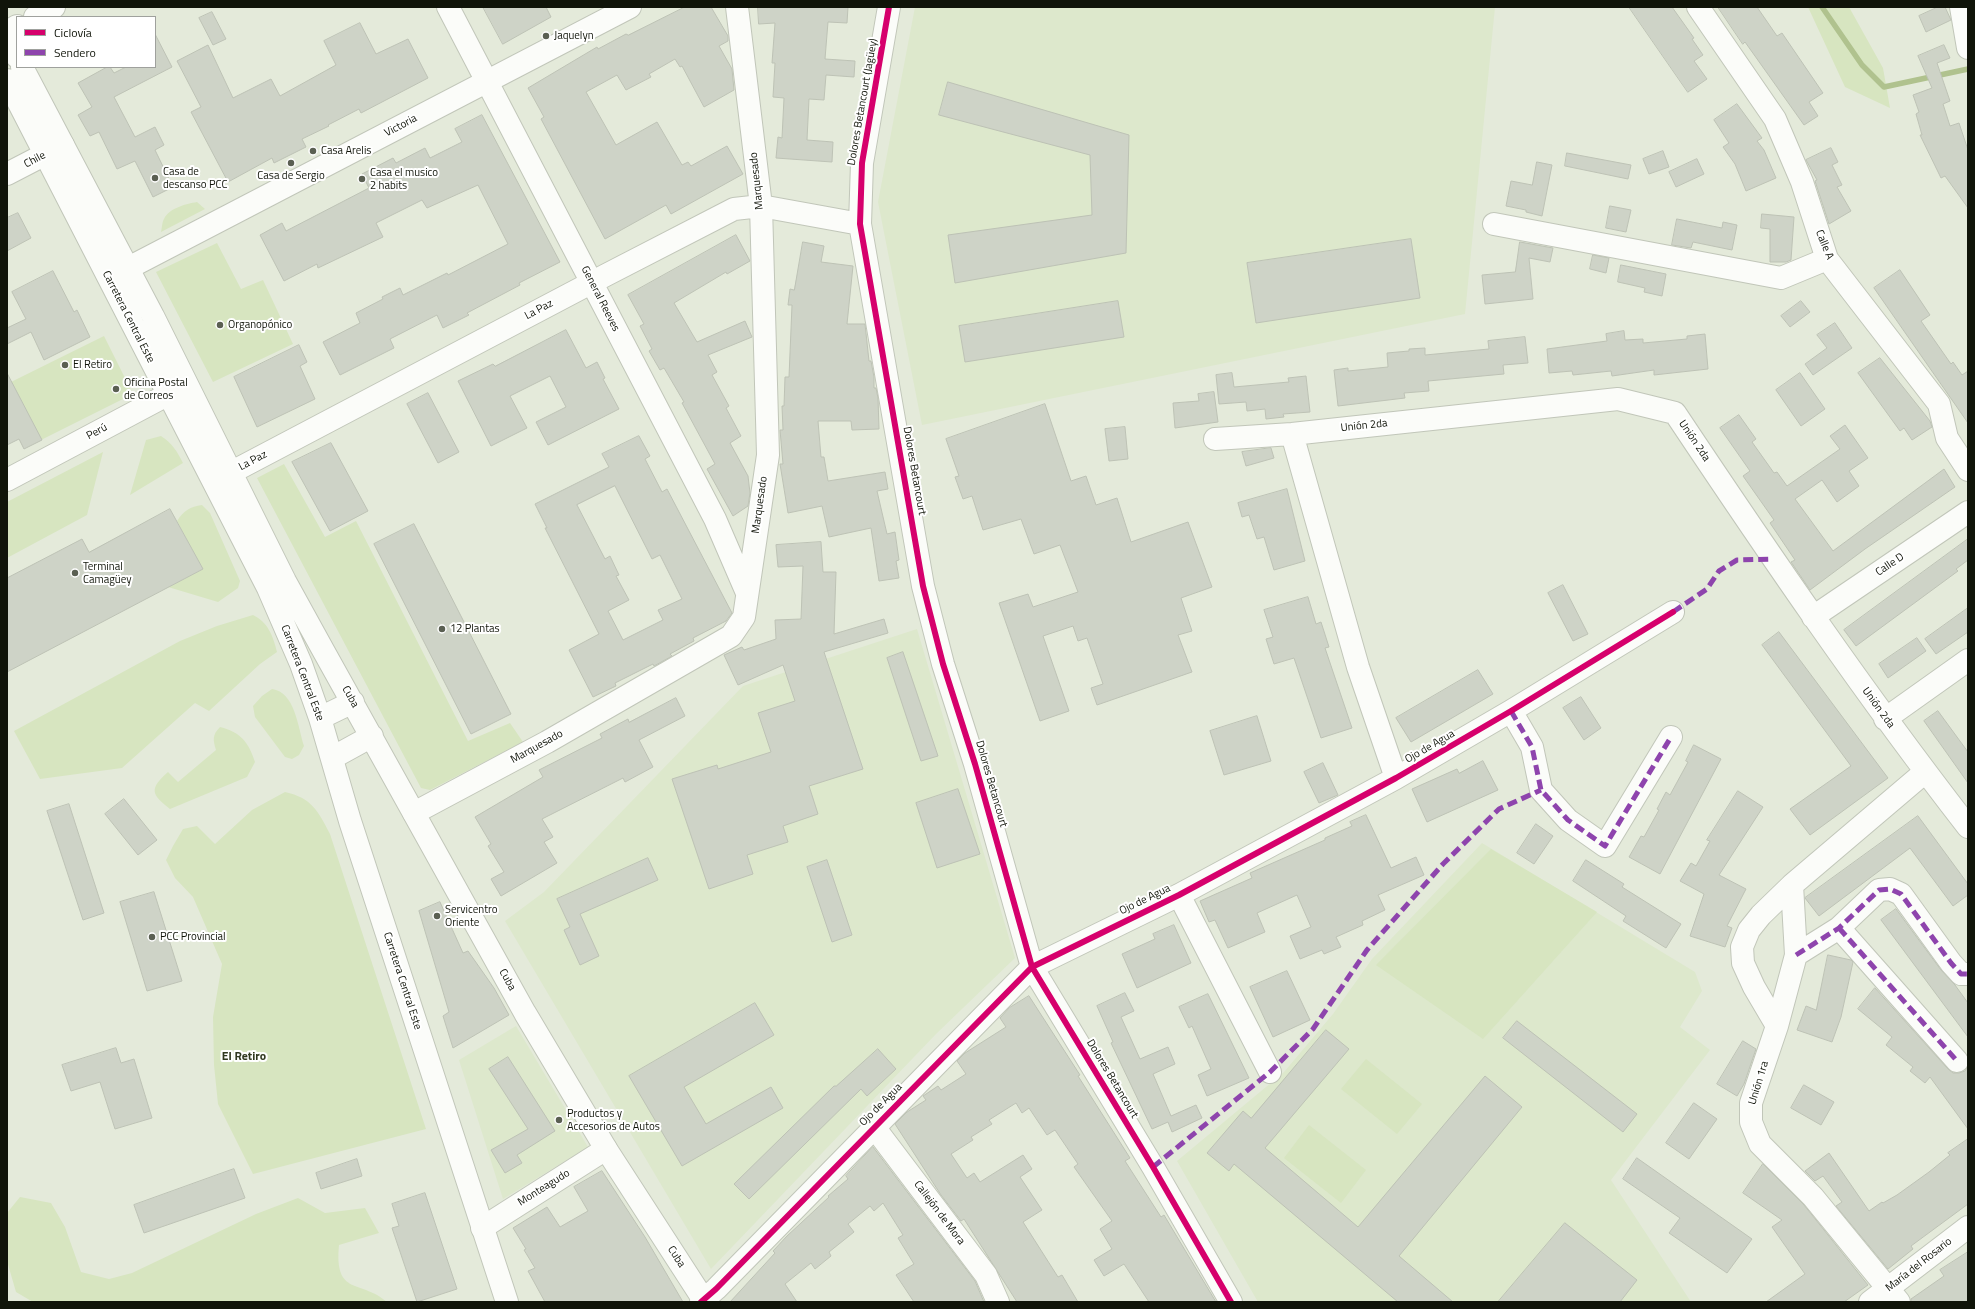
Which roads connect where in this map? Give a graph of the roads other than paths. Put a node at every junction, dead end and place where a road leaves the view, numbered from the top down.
1 (54, 7) edge
2 (448, 7) edge
3 (630, 7) edge
4 (736, 7) edge
5 (890, 7) edge
6 (1698, 7) edge
7 (1961, 7) edge
8 (37, 16) edge
9 (16, 27) edge
10 (7, 32) edge
11 (7, 38) edge
12 (1968, 48) edge
13 (16, 55) edge
14 (22, 68) edge
15 (7, 80) edge
16 (486, 81) junction
17 (53, 150) junction
18 (7, 174) edge
19 (760, 206) junction
20 (860, 224) junction
21 (1494, 224) dead end
22 (1827, 259) junction
23 (128, 270) junction
24 (108, 279) junction
25 (591, 282) junction
26 (178, 389) junction
27 (1292, 434) junction
28 (1215, 439) dead end
29 (1968, 470) edge
30 (232, 472) junction
31 (7, 480) edge
32 (1968, 512) edge
33 (747, 594) junction
34 (1673, 612) dead end
35 (1813, 617) junction
36 (323, 650) joint
37 (1968, 660) edge
38 (353, 702) junction
39 (1511, 711) junction
40 (320, 718) junction
41 (1885, 719) junction
42 (372, 736) junction
43 (1671, 737) dead end
44 (332, 758) junction
45 (1925, 772) junction
46 (1396, 778) junction
47 (414, 813) junction
48 (1968, 827) edge
49 (1792, 885) junction
50 (1178, 895) junction
51 (1839, 928) junction
52 (1796, 955) junction
53 (1032, 967) junction
54 (1968, 974) edge
55 (1777, 1026) junction
56 (1957, 1061) dead end
57 (1270, 1072) dead end
58 (874, 1127) junction
59 (606, 1149) junction
60 (1968, 1227) edge
61 (482, 1228) junction
62 (1894, 1295) edge
63 (703, 1301) edge
64 (507, 1302) edge
65 (998, 1302) edge
66 (1231, 1302) edge
67 (1870, 1302) edge

1 - 8 street
2 - 16 street, General Reeves
3 - 16 street, Victoria
4 - 19 street, Marquesado
5 - 20 street, Dolores Betancourt (Jagüey)
6 - 22 street, Calle A
7 - 12 street
9 - 10 street
11 - 13 street
14 - 17 street, Carretera Central Este
15 - 17 street, Carretera Central Este
16 - 23 street, Victoria
16 - 25 street, General Reeves
17 - 18 street, Chile
17 - 23 street, Carretera Central Este
17 - 24 street, Carretera Central Este
19 - 20 street, La Paz
19 - 25 street, La Paz
19 - 33 street, Marquesado
20 - 53 street, Dolores Betancourt
21 - 22 street
22 - 29 street, Calle A
23 - 24 street, Victoria
23 - 26 street, Carretera Central Este
24 - 26 street, Carretera Central Este
25 - 30 street, La Paz
25 - 33 street, General Reeves
26 - 30 street, Carretera Central Este
26 - 31 street, Perú
26 - 40 street, Carretera Central Este
27 - 28 street, Unión 2da
27 - 35 street, Unión 2da
27 - 46 street
30 - 36 street, Carretera Central Este
32 - 35 street, Calle D
33 - 47 street, Marquesado
34 - 39 street, Ojo de Agua
35 - 41 street, Unión 2da
36 - 38 street, Cuba
37 - 41 street
38 - 40 street
38 - 42 street, Cuba
39 - 43 street
39 - 46 street, Ojo de Agua
40 - 44 street, Carretera Central Este
41 - 45 street, Unión 2da
42 - 44 street
42 - 47 street, Cuba
44 - 61 street, Carretera Central Este
45 - 48 street, Unión 2da
45 - 49 street
46 - 50 street, Ojo de Agua
47 - 59 street, Cuba
49 - 52 street, Unión 1ra
49 - 55 street
50 - 53 street, Ojo de Agua
50 - 57 street
51 - 52 street
51 - 54 street
51 - 56 street
52 - 55 street, Unión 1ra
53 - 58 street, Ojo de Agua
53 - 66 street, Dolores Betancourt
55 - 62 street, Unión 1ra
58 - 63 street, Ojo de Agua
58 - 65 street, Callejón de Mora
59 - 61 street, Monteagudo
59 - 63 street, Cuba
60 - 62 street, María del Rosario
61 - 64 street, Carretera Central Este
62 - 67 street, María del Rosario

